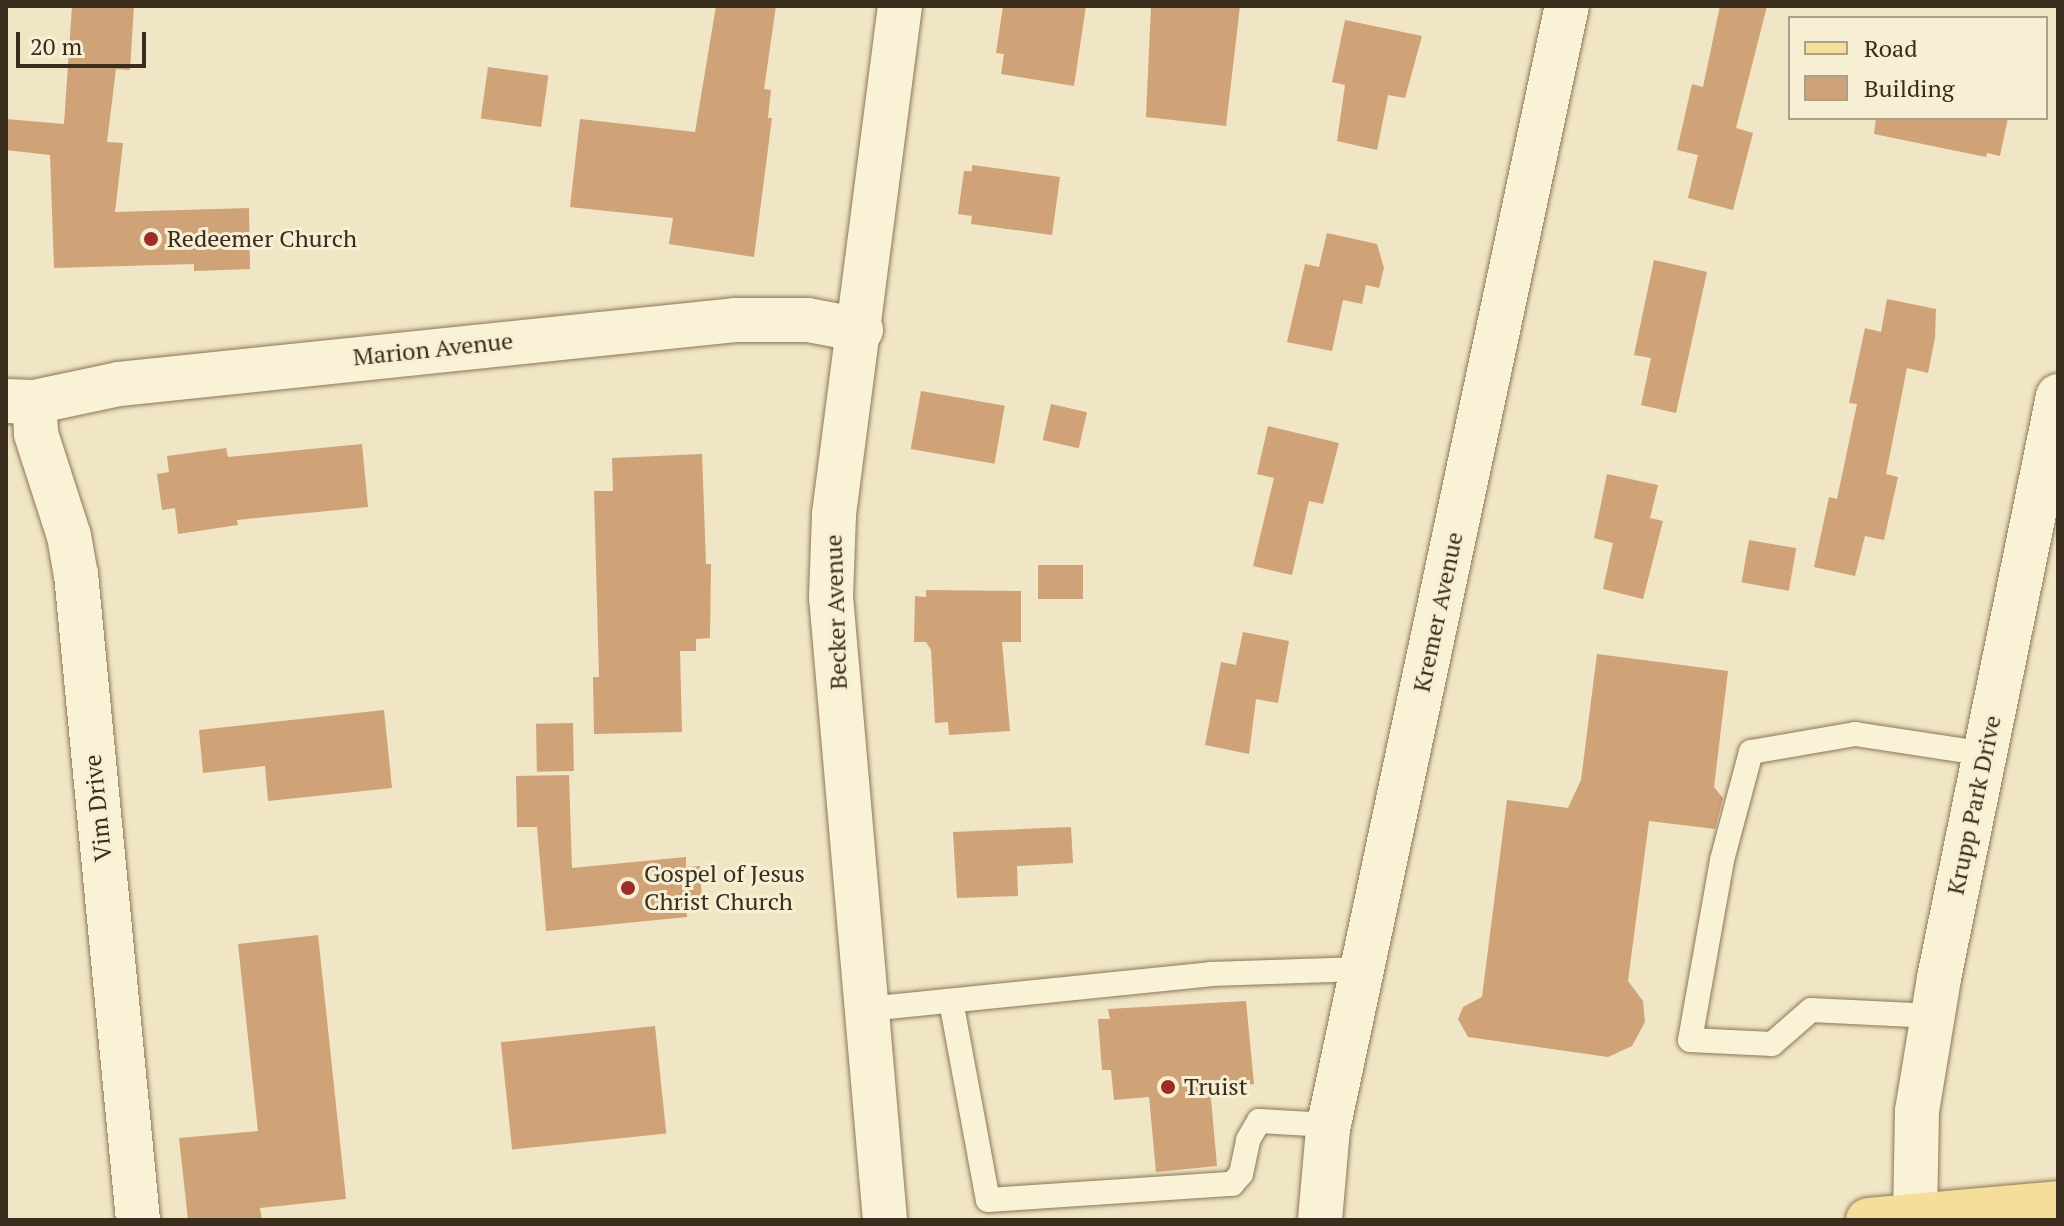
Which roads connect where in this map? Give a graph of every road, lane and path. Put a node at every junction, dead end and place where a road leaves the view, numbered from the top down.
1 (900, 6) edge
2 (1567, 6) edge
3 (861, 330) junction
4 (2058, 396) edge
5 (20, 401) edge
6 (1985, 754) junction
7 (1362, 969) junction
8 (951, 1001) junction
9 (868, 1009) junction
10 (1933, 1016) junction
11 (1329, 1125) junction
12 (2058, 1203) edge
13 (1915, 1216) junction
14 (138, 1220) edge
15 (885, 1220) edge
16 (1320, 1220) edge
17 (1868, 1220) edge

1 - 3 street, Becker Avenue
2 - 7 street, Kremer Avenue
3 - 5 street, Marion Avenue
3 - 9 street, Becker Avenue
4 - 6 street, Krupp Park Drive
5 - 14 street, Vim Drive
6 - 10 street, Krupp Park Drive
6 - 10 lane
7 - 8 lane
7 - 11 street, Kremer Avenue
8 - 9 lane
8 - 11 lane
9 - 15 street, Becker Avenue
10 - 13 street, Krupp Park Drive
11 - 16 street, Kremer Avenue
12 - 13 main road
13 - 17 main road

